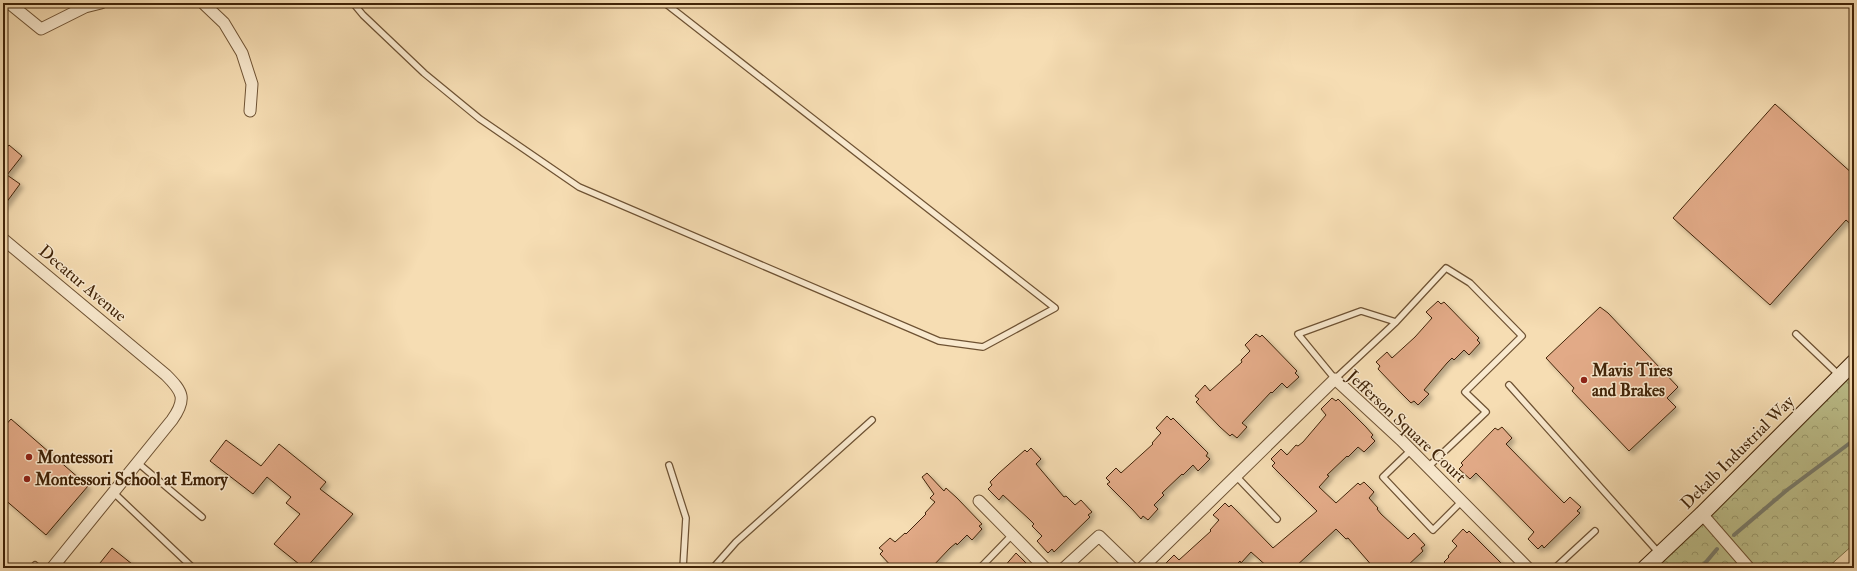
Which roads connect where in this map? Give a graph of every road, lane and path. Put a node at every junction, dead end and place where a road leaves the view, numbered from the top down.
1 (9, 3) edge
2 (101, 3) edge
3 (203, 3) edge
4 (354, 3) edge
5 (665, 3) edge
6 (250, 111) dead end
7 (3, 239) edge
8 (1396, 322) junction
9 (1796, 334) dead end
10 (1854, 362) edge
11 (1840, 375) junction
12 (1335, 379) junction
13 (1509, 385) dead end
14 (872, 420) dead end
15 (1411, 450) junction
16 (138, 463) junction
17 (669, 465) dead end
18 (1428, 467) junction
19 (1236, 476) junction
20 (114, 493) junction
21 (979, 501) dead end
22 (1462, 502) junction
23 (1702, 514) junction
24 (202, 517) dead end
25 (1277, 519) dead end
26 (1595, 531) dead end
27 (1012, 535) junction
28 (1660, 553) junction
29 (52, 568) edge
30 (193, 568) edge
31 (683, 568) edge
32 (712, 568) edge
33 (980, 568) edge
34 (1045, 568) edge
35 (1064, 568) edge
36 (1132, 568) edge
37 (1142, 568) edge
38 (1528, 568) edge
39 (1555, 568) edge
40 (1645, 568) edge
41 (1749, 568) edge

1 - 2 street
3 - 6 street
4 - 5 lane
7 - 16 street, Decatur Avenue
8 - 12 lane
8 - 12 lane
8 - 18 lane
9 - 11 lane
10 - 11 main road, Dekalb Industrial Way
11 - 23 main road, Dekalb Industrial Way
12 - 15 street, Jefferson Square Court
12 - 19 street, Jefferson Square Court
13 - 28 lane
14 - 32 lane
15 - 18 street, Jefferson Square Court
15 - 22 lane
16 - 20 street, Decatur Avenue
16 - 24 lane
17 - 31 lane
18 - 22 street, Jefferson Square Court
19 - 25 lane
19 - 37 street, Jefferson Square Court
20 - 29 street, Decatur Avenue
20 - 30 lane
21 - 27 street
22 - 38 street, Jefferson Square Court
23 - 28 main road, Dekalb Industrial Way
23 - 41 street
26 - 39 lane
27 - 33 lane
27 - 34 street
28 - 40 main road, Dekalb Industrial Way
35 - 36 street

